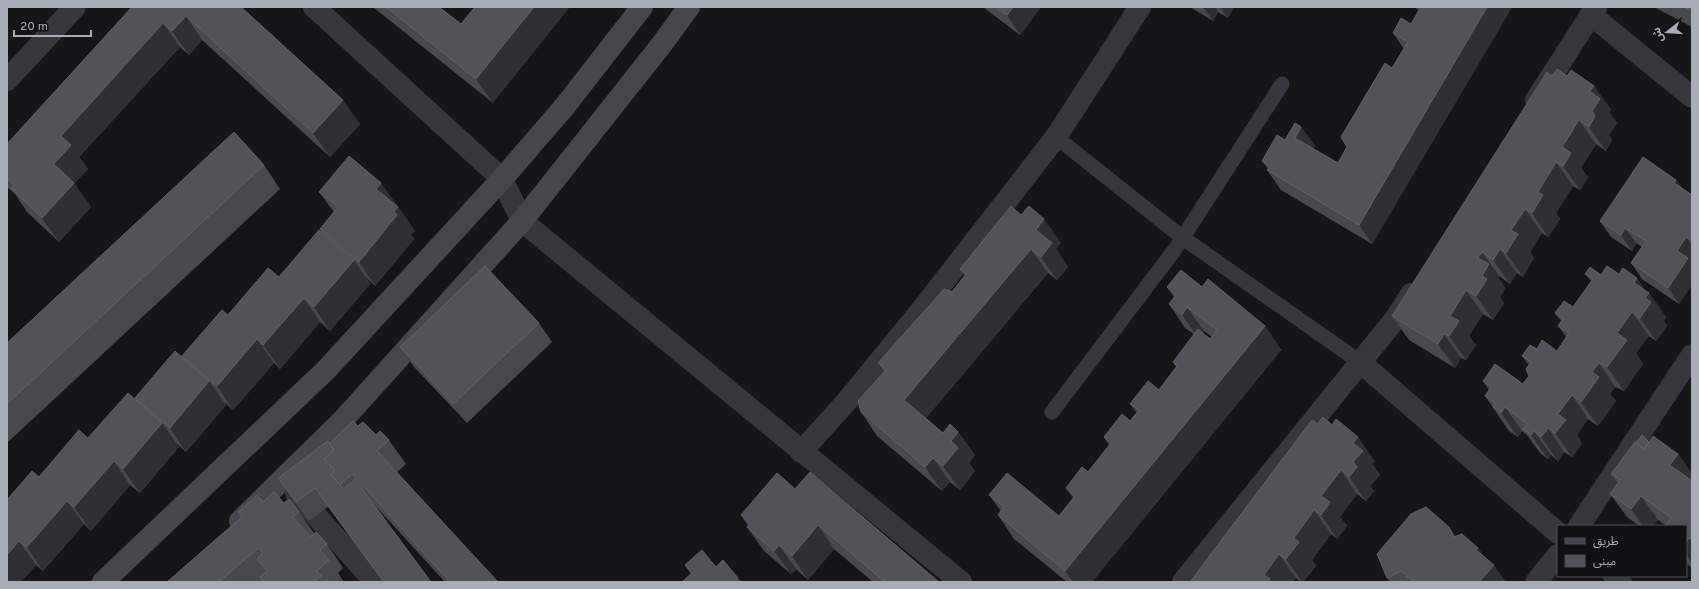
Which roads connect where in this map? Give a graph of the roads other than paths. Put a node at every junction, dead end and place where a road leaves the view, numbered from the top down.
1 (75, 7) edge
2 (314, 7) edge
3 (642, 7) edge
4 (689, 7) edge
5 (1140, 7) edge
6 (1594, 11) edge
7 (7, 80) edge
8 (1282, 84) dead end
9 (1692, 96) edge
10 (1528, 114) edge
11 (1056, 137) junction
12 (502, 179) junction
13 (522, 221) junction
14 (1183, 238) junction
15 (1421, 278) edge
16 (1692, 355) edge
17 (1360, 362) junction
18 (1052, 412) dead end
19 (801, 452) junction
20 (283, 479) junction
21 (1580, 525) edge
22 (1557, 532) edge
23 (228, 533) edge
24 (1557, 556) edge
25 (103, 582) edge
26 (375, 582) edge
27 (961, 582) edge
28 (1183, 582) edge
29 (1536, 582) edge

1 - 7 street
2 - 12 street
3 - 12 main road
4 - 13 main road
5 - 11 street
6 - 9 street
6 - 10 street
8 - 14 lane
11 - 14 lane
11 - 19 street
12 - 13 street
12 - 25 main road
13 - 19 street
13 - 20 main road
14 - 17 lane
14 - 18 lane
15 - 17 street
16 - 21 street
17 - 22 street
17 - 28 street
19 - 27 street
20 - 23 main road
20 - 26 street
24 - 29 street

